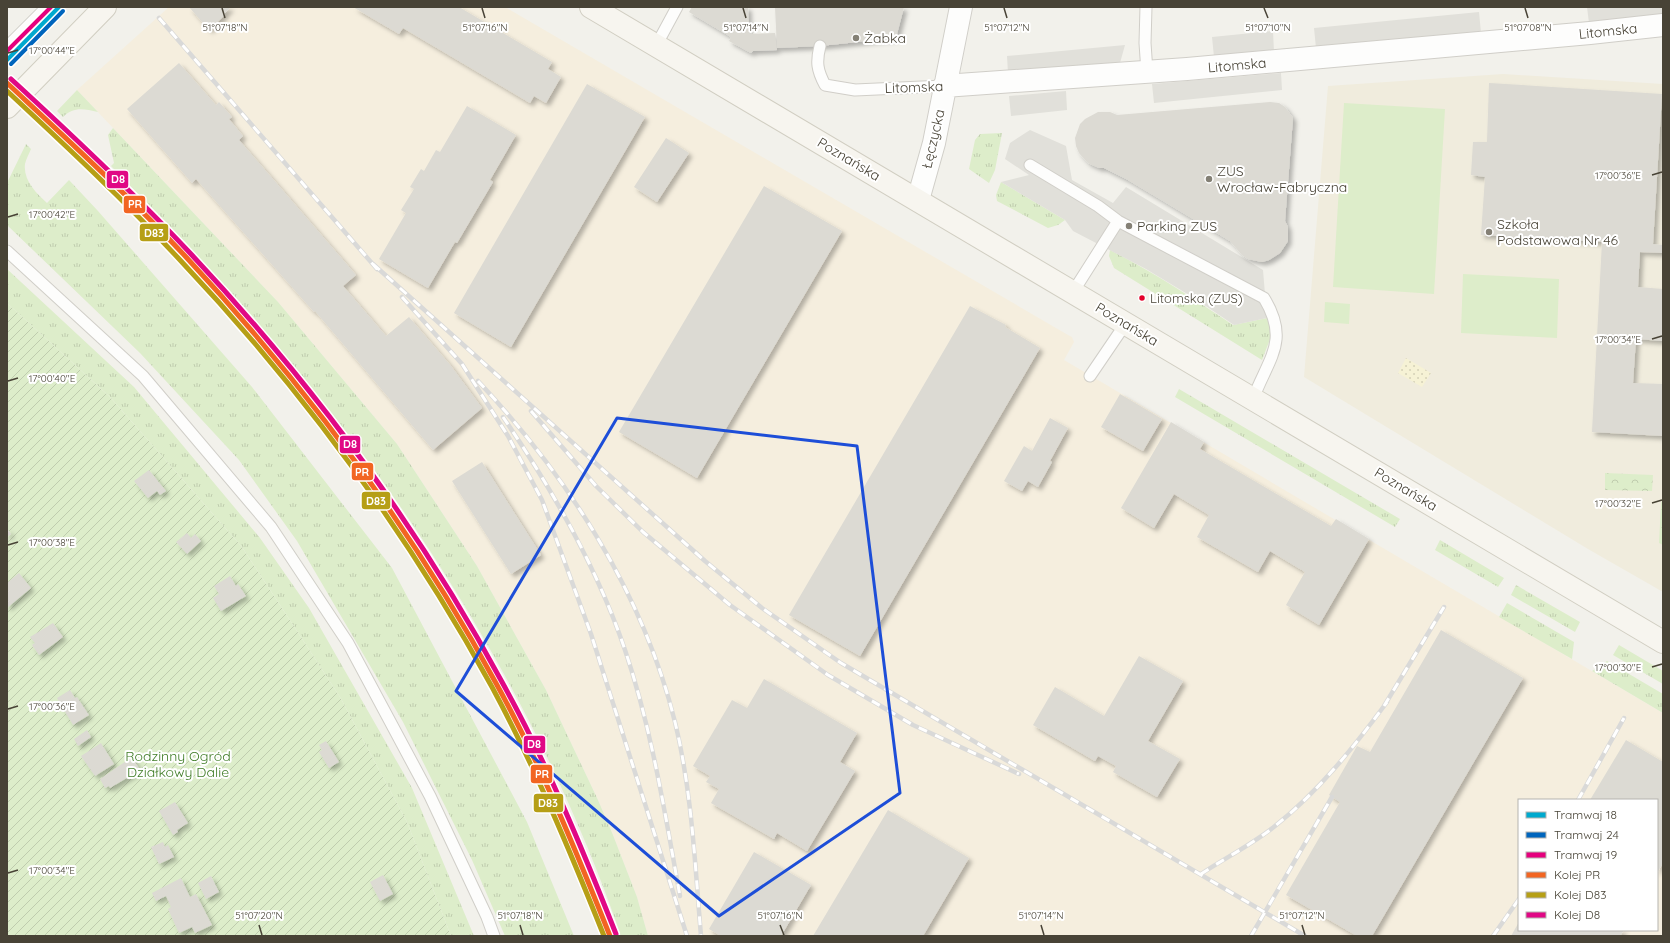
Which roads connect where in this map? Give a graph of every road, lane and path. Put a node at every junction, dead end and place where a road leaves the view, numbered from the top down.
1 (46, 7) edge
2 (105, 7) edge
3 (591, 7) edge
4 (677, 7) edge
5 (961, 7) edge
6 (1146, 7) edge
7 (1663, 25) edge
8 (657, 44) junction
9 (820, 46) dead end
10 (7, 47) edge
11 (1147, 72) junction
12 (944, 86) junction
13 (7, 107) edge
14 (1030, 165) dead end
15 (918, 200) junction
16 (1118, 221) junction
17 (7, 251) edge
18 (1073, 292) junction
19 (1126, 323) junction
20 (1090, 376) dead end
21 (1253, 399) junction
22 (1663, 642) edge
23 (494, 936) edge

1 - 10 lane
2 - 13 street
3 - 8 street, Poznańska
4 - 8 lane
5 - 12 street, Łęczycka
6 - 11 lane
7 - 11 street, Litomska
8 - 15 street, Poznańska
9 - 12 lane, Litomska
11 - 12 street, Litomska
12 - 15 street, Łęczycka
14 - 16 lane
15 - 18 street, Poznańska
16 - 18 lane
16 - 21 lane
17 - 23 lane
18 - 19 street, Poznańska
19 - 20 lane
19 - 21 street, Poznańska
21 - 22 street, Poznańska

